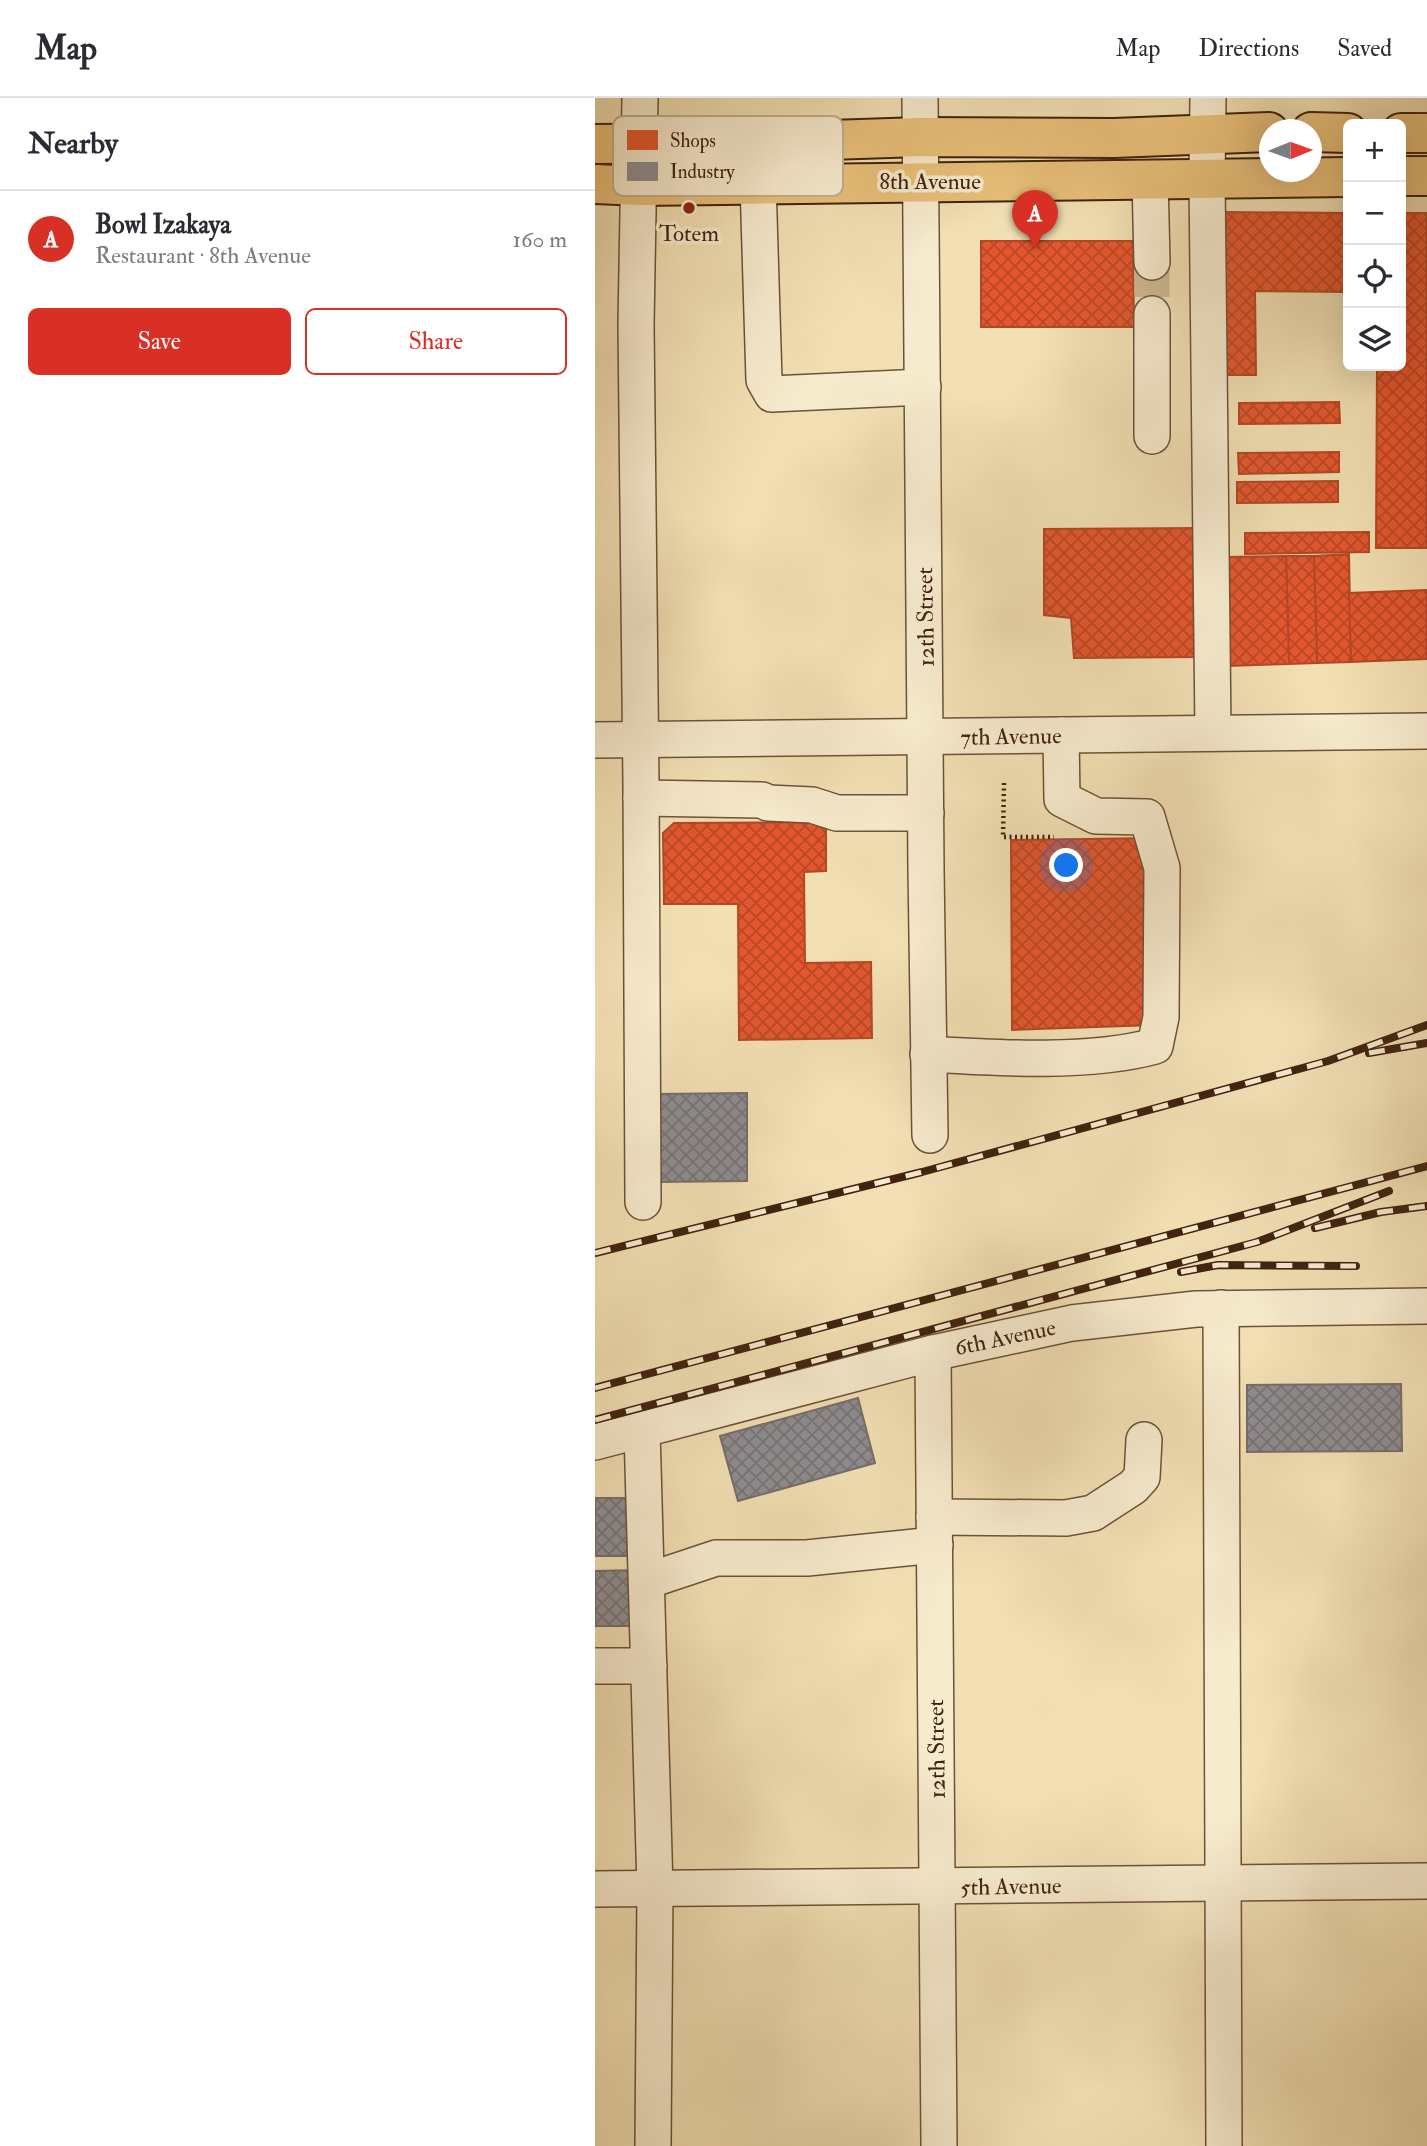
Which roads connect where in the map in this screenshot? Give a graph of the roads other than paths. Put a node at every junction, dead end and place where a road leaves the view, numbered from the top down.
1 (640, 98) edge
2 (920, 98) edge
3 (640, 116) edge
4 (1208, 116) edge
5 (1259, 129) edge
6 (595, 130) edge
7 (1322, 132) edge
8 (1343, 132) edge
9 (1406, 133) edge
10 (1427, 133) edge
11 (920, 137) junction
12 (843, 140) edge
13 (595, 144) edge
14 (613, 144) edge
15 (1406, 176) edge
16 (1427, 176) edge
17 (1343, 177) edge
18 (1150, 179) junction
19 (1207, 179) junction
20 (919, 181) junction
21 (843, 182) edge
22 (595, 184) edge
23 (613, 185) edge
24 (640, 196) edge
25 (758, 196) edge
26 (1152, 262) tunnel mouth
27 (1152, 314) tunnel mouth
28 (923, 387) junction
29 (1152, 436) dead end
30 (1427, 731) edge
31 (1213, 733) junction
32 (1061, 735) junction
33 (926, 737) junction
34 (595, 740) edge
35 (641, 740) junction
36 (641, 798) junction
37 (926, 813) junction
38 (928, 1054) junction
39 (930, 1135) dead end
40 (643, 1202) dead end
41 (1427, 1306) edge
42 (1221, 1308) junction
43 (933, 1353) junction
44 (642, 1431) junction
45 (1143, 1440) dead end
46 (595, 1442) edge
47 (935, 1531) junction
48 (647, 1581) junction
49 (595, 1666) edge
50 (649, 1667) junction
51 (1427, 1881) edge
52 (1223, 1883) junction
53 (937, 1887) junction
54 (595, 1889) edge
55 (655, 1889) junction
56 (653, 2146) edge
57 (939, 2146) edge
58 (1224, 2146) edge

1 - 3 street
2 - 11 street, 12th Street
4 - 5 main road, 8th Avenue
4 - 11 main road, 8th Avenue
4 - 19 street
6 - 13 street
7 - 8 main road
9 - 10 main road
11 - 12 main road, 8th Avenue
11 - 20 street, 12th Street
13 - 14 main road, 8th Avenue
15 - 16 main road
17 - 19 main road, 8th Avenue
18 - 19 main road, 8th Avenue
18 - 20 main road, 8th Avenue
18 - 26 street
19 - 31 street
20 - 21 main road, 8th Avenue
20 - 28 street, 12th Street
22 - 23 main road, 8th Avenue
24 - 35 street
25 - 28 street
27 - 29 street
28 - 33 street, 12th Street
30 - 31 street, 7th Avenue
31 - 32 street, 7th Avenue
32 - 33 street, 7th Avenue
32 - 38 street
33 - 35 street, 7th Avenue
33 - 37 street, 12th Street
34 - 35 street, 7th Avenue
35 - 36 street
36 - 37 street
36 - 40 street
37 - 38 street, 12th Street
38 - 39 street, 12th Street
41 - 42 street, 6th Avenue
42 - 43 street, 6th Avenue
42 - 52 street
43 - 44 street, 6th Avenue
43 - 47 street, 12th Street
44 - 46 street, 6th Avenue
44 - 48 street
45 - 47 street
47 - 48 street
47 - 53 street, 12th Street
48 - 50 street
49 - 50 street
50 - 55 street
51 - 52 street, 5th Avenue
52 - 53 street, 5th Avenue
52 - 58 street
53 - 55 street, 5th Avenue
53 - 57 street, 12th Street
54 - 55 street, 5th Avenue
55 - 56 street

